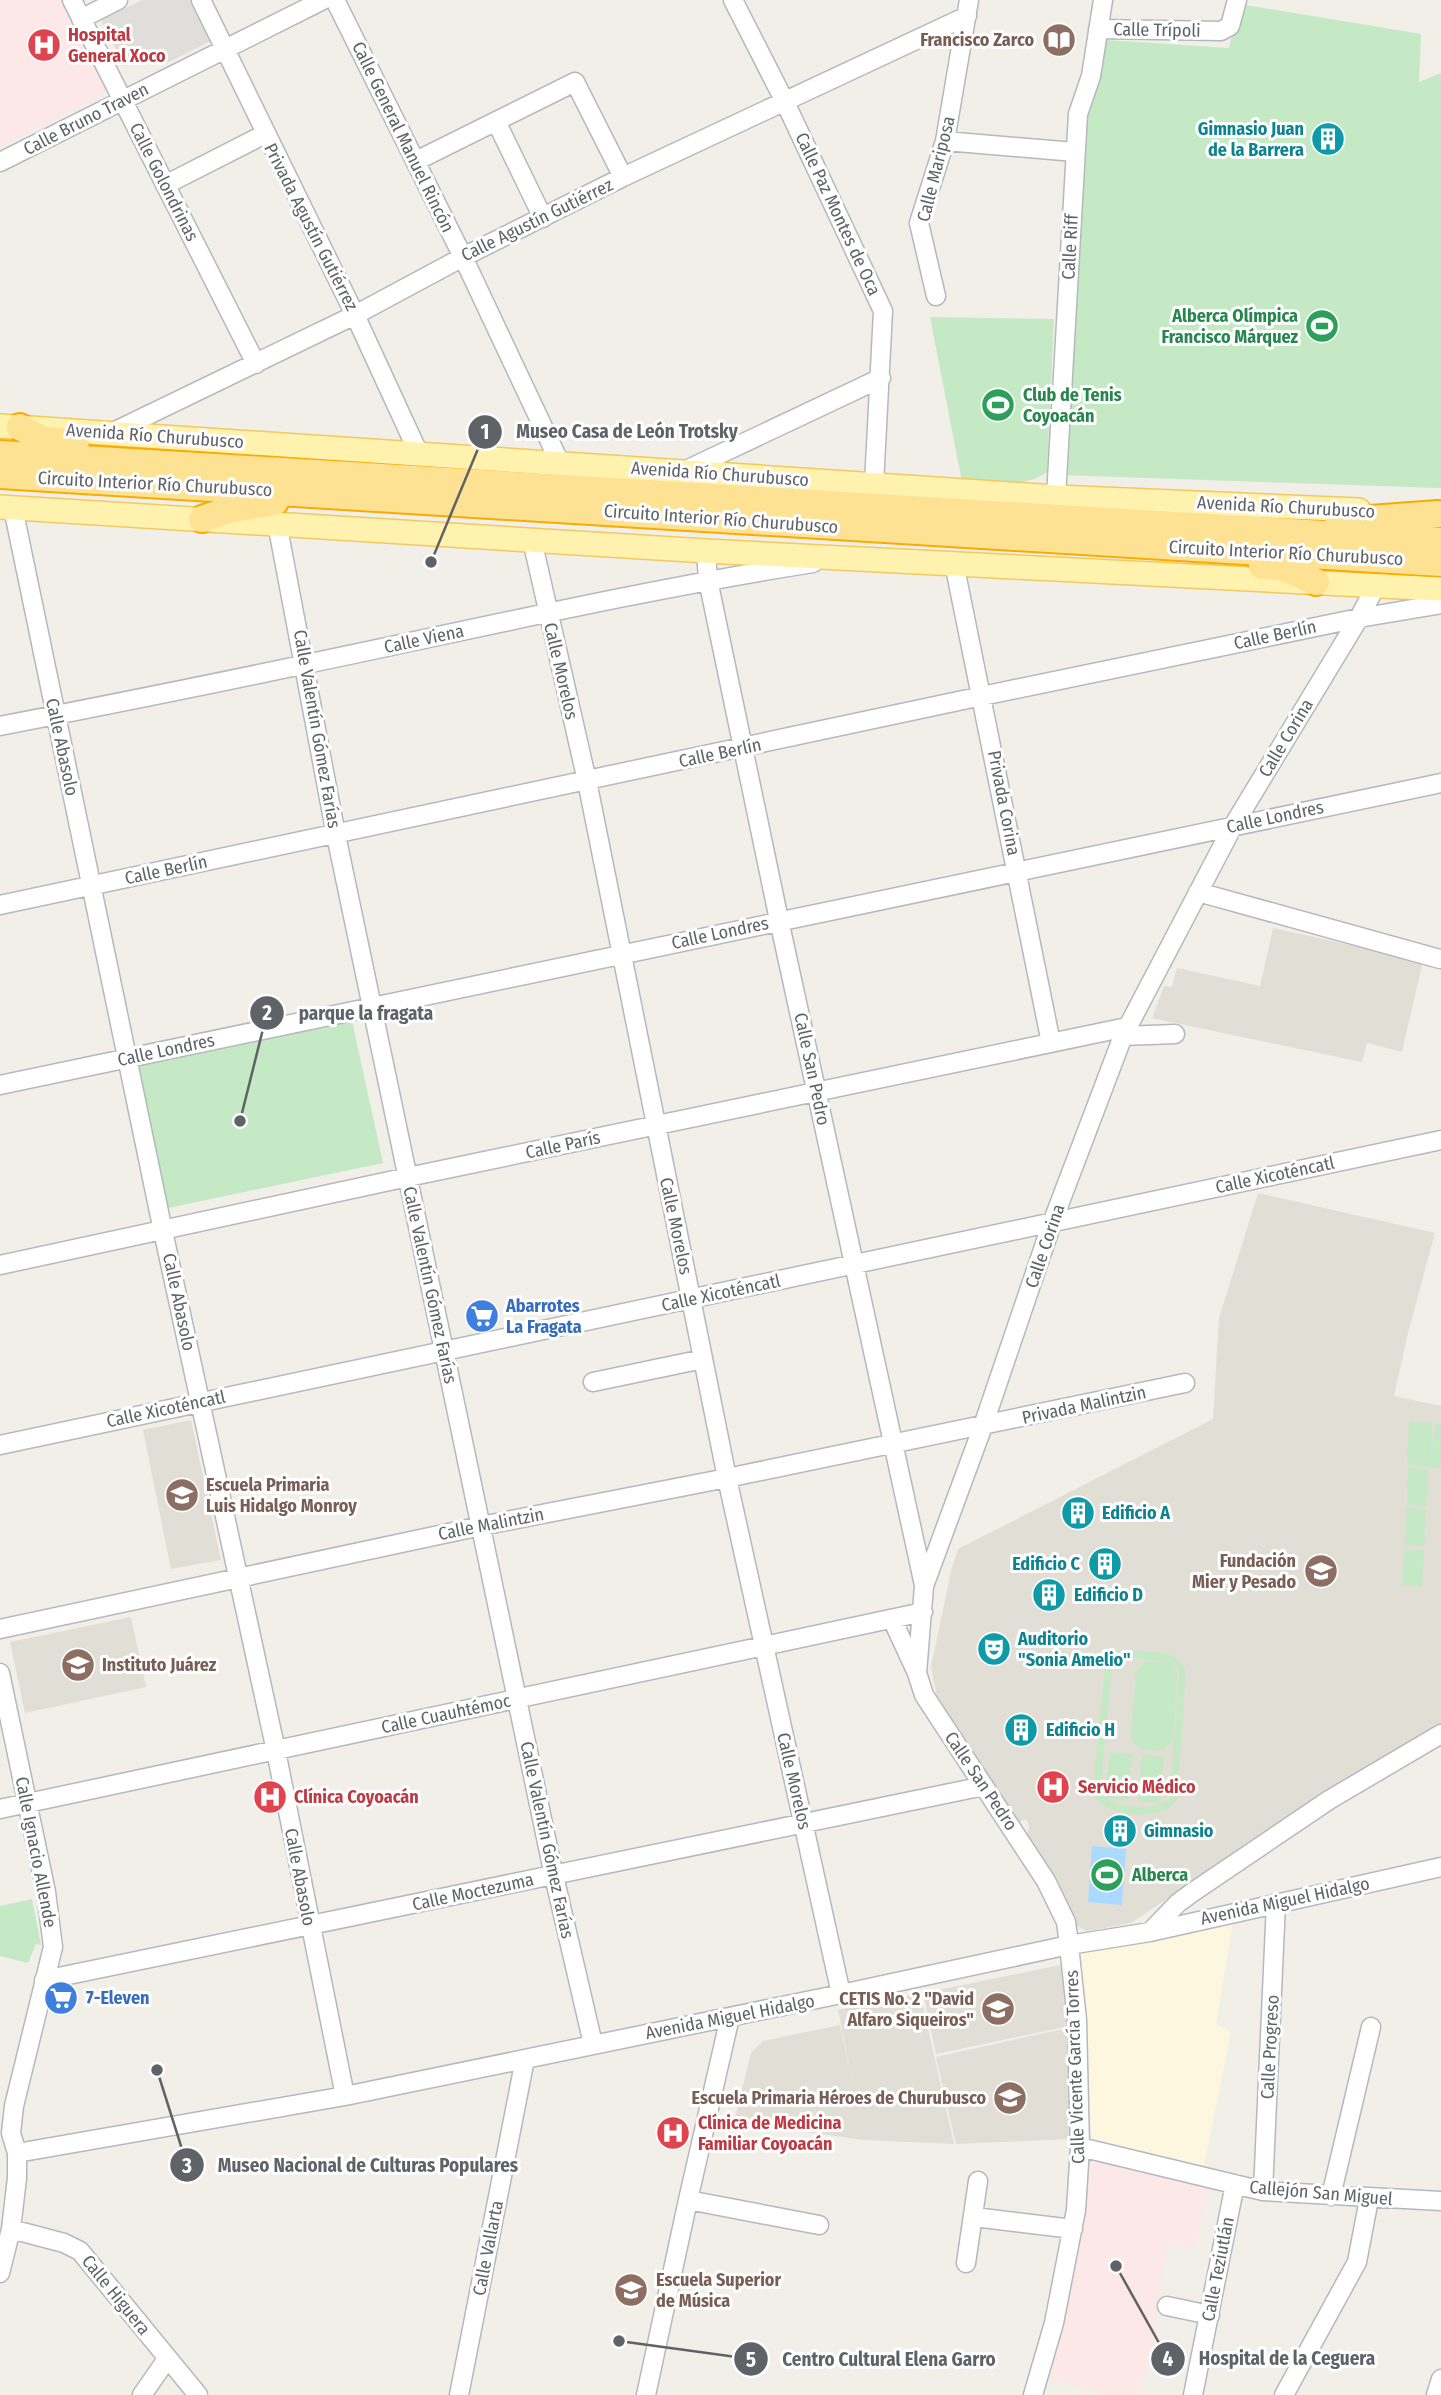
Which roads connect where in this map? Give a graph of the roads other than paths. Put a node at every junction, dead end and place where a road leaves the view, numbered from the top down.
1 (72, 0) edge
2 (118, 0) edge
3 (201, 0) edge
4 (215, 0) edge
5 (323, 0) edge
6 (335, 0) edge
7 (733, 0) edge
8 (1102, 0) edge
9 (1237, 0) edge
10 (968, 8) edge
11 (81, 19) junction
12 (212, 24) junction
13 (1098, 29) junction
14 (224, 49) junction
15 (123, 100) junction
16 (785, 102) junction
17 (496, 121) junction
18 (265, 134) junction
19 (945, 141) junction
20 (1075, 152) junction
21 (416, 161) junction
22 (0, 162) edge
23 (623, 177) junction
24 (165, 185) junction
25 (543, 218) junction
26 (463, 257) junction
27 (936, 296) dead end
28 (355, 315) junction
29 (256, 364) junction
30 (881, 378) junction
31 (10, 426) edge
32 (111, 433) junction
33 (0, 454) edge
34 (419, 454) junction
35 (560, 463) junction
36 (180, 465) junction
37 (682, 472) junction
38 (0, 475) edge
39 (874, 484) junction
40 (314, 494) junction
41 (1056, 497) junction
42 (6, 508) edge
43 (1439, 514) edge
44 (202, 519) junction
45 (277, 523) junction
46 (1198, 526) junction
47 (532, 540) junction
48 (1075, 541) junction
49 (1441, 541) edge
50 (706, 551) junction
51 (849, 557) junction
52 (954, 563) junction
53 (1441, 563) edge
54 (708, 580) junction
55 (1316, 582) junction
56 (1376, 586) junction
57 (1441, 589) edge
58 (1441, 604) edge
59 (548, 612) junction
60 (1359, 618) junction
61 (305, 664) junction
62 (982, 696) junction
63 (55, 715) junction
64 (0, 726) edge
65 (744, 748) junction
66 (587, 781) junction
67 (1441, 783) edge
68 (1233, 826) junction
69 (336, 835) junction
70 (1018, 871) junction
71 (91, 886) junction
72 (1205, 894) junction
73 (0, 905) edge
74 (779, 920) junction
75 (623, 954) junction
76 (1440, 959) edge
77 (372, 1006) junction
78 (1125, 1032) junction
79 (1175, 1034) dead end
80 (1051, 1043) junction
81 (127, 1058) junction
82 (0, 1085) edge
83 (817, 1092) junction
84 (655, 1126) junction
85 (1441, 1140) edge
86 (408, 1177) junction
87 (1052, 1223) junction
88 (163, 1231) junction
89 (0, 1265) edge
90 (854, 1265) junction
91 (691, 1300) junction
92 (445, 1350) junction
93 (703, 1359) junction
94 (593, 1382) dead end
95 (1185, 1383) dead end
96 (201, 1402) junction
97 (983, 1426) junction
98 (893, 1444) junction
99 (0, 1445) edge
100 (727, 1478) junction
101 (481, 1526) junction
102 (239, 1577) junction
103 (925, 1586) junction
104 (923, 1612) junction
105 (892, 1619) junction
106 (0, 1629) edge
107 (764, 1647) junction
108 (0, 1673) edge
109 (917, 1673) junction
110 (517, 1699) junction
111 (1441, 1734) edge
112 (276, 1751) junction
113 (984, 1786) junction
114 (27, 1802) junction
115 (0, 1809) edge
116 (804, 1823) junction
117 (1441, 1867) edge
118 (554, 1875) junction
119 (1276, 1903) junction
120 (309, 1927) junction
121 (1150, 1932) junction
122 (1069, 1945) junction
123 (44, 1980) junction
124 (841, 1994) junction
125 (730, 2017) junction
126 (1371, 2027) dead end
127 (593, 2044) junction
128 (525, 2059) junction
129 (345, 2096) junction
130 (1080, 2147) junction
131 (17, 2153) junction
132 (978, 2181) dead end
133 (1235, 2184) junction
134 (1263, 2191) junction
135 (1331, 2196) junction
136 (1369, 2199) junction
137 (688, 2200) junction
138 (1441, 2201) edge
139 (974, 2217) junction
140 (819, 2225) dead end
141 (11, 2229) junction
142 (1073, 2229) junction
143 (966, 2263) dead end
144 (0, 2273) edge
145 (1167, 2306) dead end
146 (1210, 2315) junction
147 (167, 2359) junction
148 (1441, 2379) edge
149 (142, 2395) edge
150 (198, 2395) edge
151 (459, 2395) edge
152 (646, 2395) edge
153 (1033, 2395) edge
154 (1194, 2395) edge
155 (1284, 2395) edge
156 (1436, 2395) edge

1 - 11 street, Calle Golondrinas
2 - 11 street
3 - 12 street, Privada Agustín Gutiérrez
4 - 12 street
5 - 14 street, Calle Bruno Traven
6 - 21 street, Calle General Manuel Rincón
7 - 16 street, Calle Paz Montes de Oca
8 - 13 street, Calle Riff
9 - 13 street, Calle Trípoli
10 - 16 street, Calle Agustín Gutiérrez
10 - 19 street, Calle Mariposa
11 - 15 street, Calle Golondrinas
12 - 14 street, Privada Agustín Gutiérrez
13 - 20 street, Calle Riff
14 - 15 street, Calle Bruno Traven
14 - 18 street, Privada Agustín Gutiérrez
15 - 22 street, Calle Bruno Traven
15 - 24 street, Calle Golondrinas
16 - 23 street, Calle Agustín Gutiérrez
16 - 30 street, Calle Paz Montes de Oca
17 - 21 street
17 - 23 street
17 - 25 street
18 - 24 street
18 - 28 street, Privada Agustín Gutiérrez
19 - 20 street
19 - 27 street, Calle Mariposa
20 - 41 street, Calle Riff
21 - 26 street, Calle General Manuel Rincón
23 - 25 street, Calle Agustín Gutiérrez
24 - 29 street, Calle Golondrinas
25 - 26 street, Calle Agustín Gutiérrez
26 - 28 street, Calle Agustín Gutiérrez
26 - 35 street, Calle General Manuel Rincón
28 - 29 street, Calle Agustín Gutiérrez
28 - 34 street, Privada Agustín Gutiérrez
29 - 32 street, Calle Agustín Gutiérrez
30 - 37 street
30 - 39 street, Calle Paz Montes de Oca
31 - 32 main road, Avenida Río Churubusco
31 - 36 highway
32 - 34 main road, Avenida Río Churubusco
33 - 36 highway, Circuito Interior Río Churubusco
34 - 35 main road, Avenida Río Churubusco
35 - 37 main road, Avenida Río Churubusco
36 - 46 highway, Circuito Interior Río Churubusco
37 - 39 main road, Avenida Río Churubusco
38 - 40 highway, Circuito Interior Río Churubusco
39 - 41 main road, Avenida Río Churubusco
40 - 44 highway
40 - 48 highway, Circuito Interior Río Churubusco
41 - 43 main road, Avenida Río Churubusco
42 - 44 main road
42 - 63 street, Calle Abasolo
43 - 46 highway
44 - 45 main road
45 - 47 main road
45 - 61 street, Calle Valentín Gómez Farías
46 - 49 highway, Circuito Interior Río Churubusco
47 - 50 main road
47 - 59 street, Calle Morelos
48 - 53 highway, Circuito Interior Río Churubusco
48 - 55 highway
50 - 51 main road
50 - 54 street, Calle San Pedro
51 - 52 main road
51 - 54 street, Calle Viena
52 - 55 main road
52 - 62 street, Privada Corina
54 - 59 street, Calle Viena
54 - 65 street, Calle San Pedro
55 - 56 main road
56 - 57 main road
56 - 60 street, Calle Corina
58 - 60 street, Calle Berlín
59 - 61 street, Calle Viena
59 - 66 street, Calle Morelos
60 - 62 street, Calle Berlín
60 - 68 street, Calle Corina
61 - 63 street, Calle Viena
61 - 69 street, Calle Valentín Gómez Farías
62 - 65 street, Calle Berlín
62 - 70 street, Privada Corina
63 - 64 street, Calle Viena
63 - 71 street, Calle Abasolo
65 - 66 street, Calle Berlín
65 - 74 street, Calle San Pedro
66 - 69 street, Calle Berlín
66 - 75 street, Calle Morelos
67 - 68 street, Calle Londres
68 - 70 street, Calle Londres
68 - 72 street, Calle Corina
69 - 71 street, Calle Berlín
69 - 77 street, Calle Valentín Gómez Farías
70 - 74 street, Calle Londres
70 - 80 street, Privada Corina
71 - 73 street, Calle Berlín
71 - 81 street, Calle Abasolo
72 - 76 street
72 - 78 street, Calle Corina
74 - 75 street, Calle Londres
74 - 83 street, Calle San Pedro
75 - 77 street, Calle Londres
75 - 84 street, Calle Morelos
77 - 81 street, Calle Londres
77 - 86 street, Calle Valentín Gómez Farías
78 - 79 street, Calle París
78 - 80 street, Calle París
78 - 87 street, Calle Corina
80 - 83 street, Calle París
81 - 82 street, Calle Londres
81 - 88 street, Calle Abasolo
83 - 84 street, Calle París
83 - 90 street, Calle San Pedro
84 - 86 street, Calle París
84 - 91 street, Calle Morelos
85 - 87 street, Calle Xicoténcatl
86 - 88 street, Calle París
86 - 92 street, Calle Valentín Gómez Farías
87 - 90 street, Calle Xicoténcatl
87 - 97 street, Calle Corina
88 - 89 street, Calle París
88 - 96 street, Calle Abasolo
90 - 91 street, Calle Xicoténcatl
90 - 98 street, Calle San Pedro
91 - 92 street, Calle Xicoténcatl
91 - 93 street, Calle Morelos
92 - 96 street, Calle Xicoténcatl
92 - 101 street, Calle Valentín Gómez Farías
93 - 94 street
93 - 100 street, Calle Morelos
95 - 97 street, Privada Malintzin
96 - 99 street, Calle Xicoténcatl
96 - 102 street, Calle Abasolo
97 - 98 street, Calle Malintzin
97 - 103 street, Calle Corina
98 - 100 street, Calle Malintzin
98 - 103 street, Calle San Pedro
100 - 101 street, Calle Malintzin
100 - 107 street, Calle Morelos
101 - 102 street, Calle Malintzin
101 - 110 street, Calle Valentín Gómez Farías
102 - 106 street, Calle Malintzin
102 - 112 street, Calle Abasolo
103 - 104 street, Calle Corina
104 - 105 street, Calle Cuauhtémoc
104 - 109 street, Calle San Pedro
105 - 107 street, Calle Cuauhtémoc
105 - 109 street
107 - 110 street, Calle Cuauhtémoc
107 - 116 street, Calle Morelos
108 - 114 street, Calle Ignacio Allende
109 - 113 street, Calle San Pedro
110 - 112 street, Calle Cuauhtémoc
110 - 118 street, Calle Valentín Gómez Farías
111 - 121 street
112 - 114 street, Calle Cuauhtémoc
112 - 120 street, Calle Abasolo
113 - 116 street, Calle Moctezuma
113 - 122 street, Calle San Pedro
114 - 115 street, Calle Cuauhtémoc
114 - 123 street, Calle Ignacio Allende
116 - 118 street, Calle Moctezuma
116 - 124 street, Calle Morelos
117 - 119 street, Avenida Miguel Hidalgo
118 - 120 street, Calle Moctezuma
118 - 127 street, Calle Valentín Gómez Farías
119 - 121 street, Avenida Miguel Hidalgo
119 - 134 street, Calle Progreso
120 - 123 street, Calle Moctezuma
120 - 129 street, Calle Abasolo
121 - 122 street, Avenida Miguel Hidalgo
122 - 124 street, Avenida Miguel Hidalgo
122 - 130 street, Calle Vicente García Torres
123 - 131 street, Calle Ignacio Allende
124 - 125 street, Avenida Miguel Hidalgo
125 - 127 street, Avenida Miguel Hidalgo
125 - 137 street
126 - 135 street
127 - 128 street, Avenida Miguel Hidalgo
128 - 129 street, Avenida Miguel Hidalgo
128 - 151 street, Calle Vallarta
129 - 131 street, Avenida Miguel Hidalgo
130 - 133 street, Callejón San Miguel
130 - 142 street, Calle Vicente García Torres
131 - 141 street, Calle Ignacio Allende
132 - 139 street
133 - 134 street, Callejón San Miguel
133 - 146 street, Calle Teziutlán
134 - 135 street, Callejón San Miguel
135 - 136 street, Callejón San Miguel
136 - 138 street, Callejón San Miguel
136 - 155 street
137 - 140 street
137 - 152 street
139 - 142 street
139 - 143 street
141 - 144 street, Calle Ignacio Allende
141 - 147 street, Calle Higuera
142 - 153 street, Calle Vicente García Torres
145 - 146 street
146 - 154 street, Calle Teziutlán
147 - 149 street
147 - 150 street, Calle Higuera
148 - 156 street

